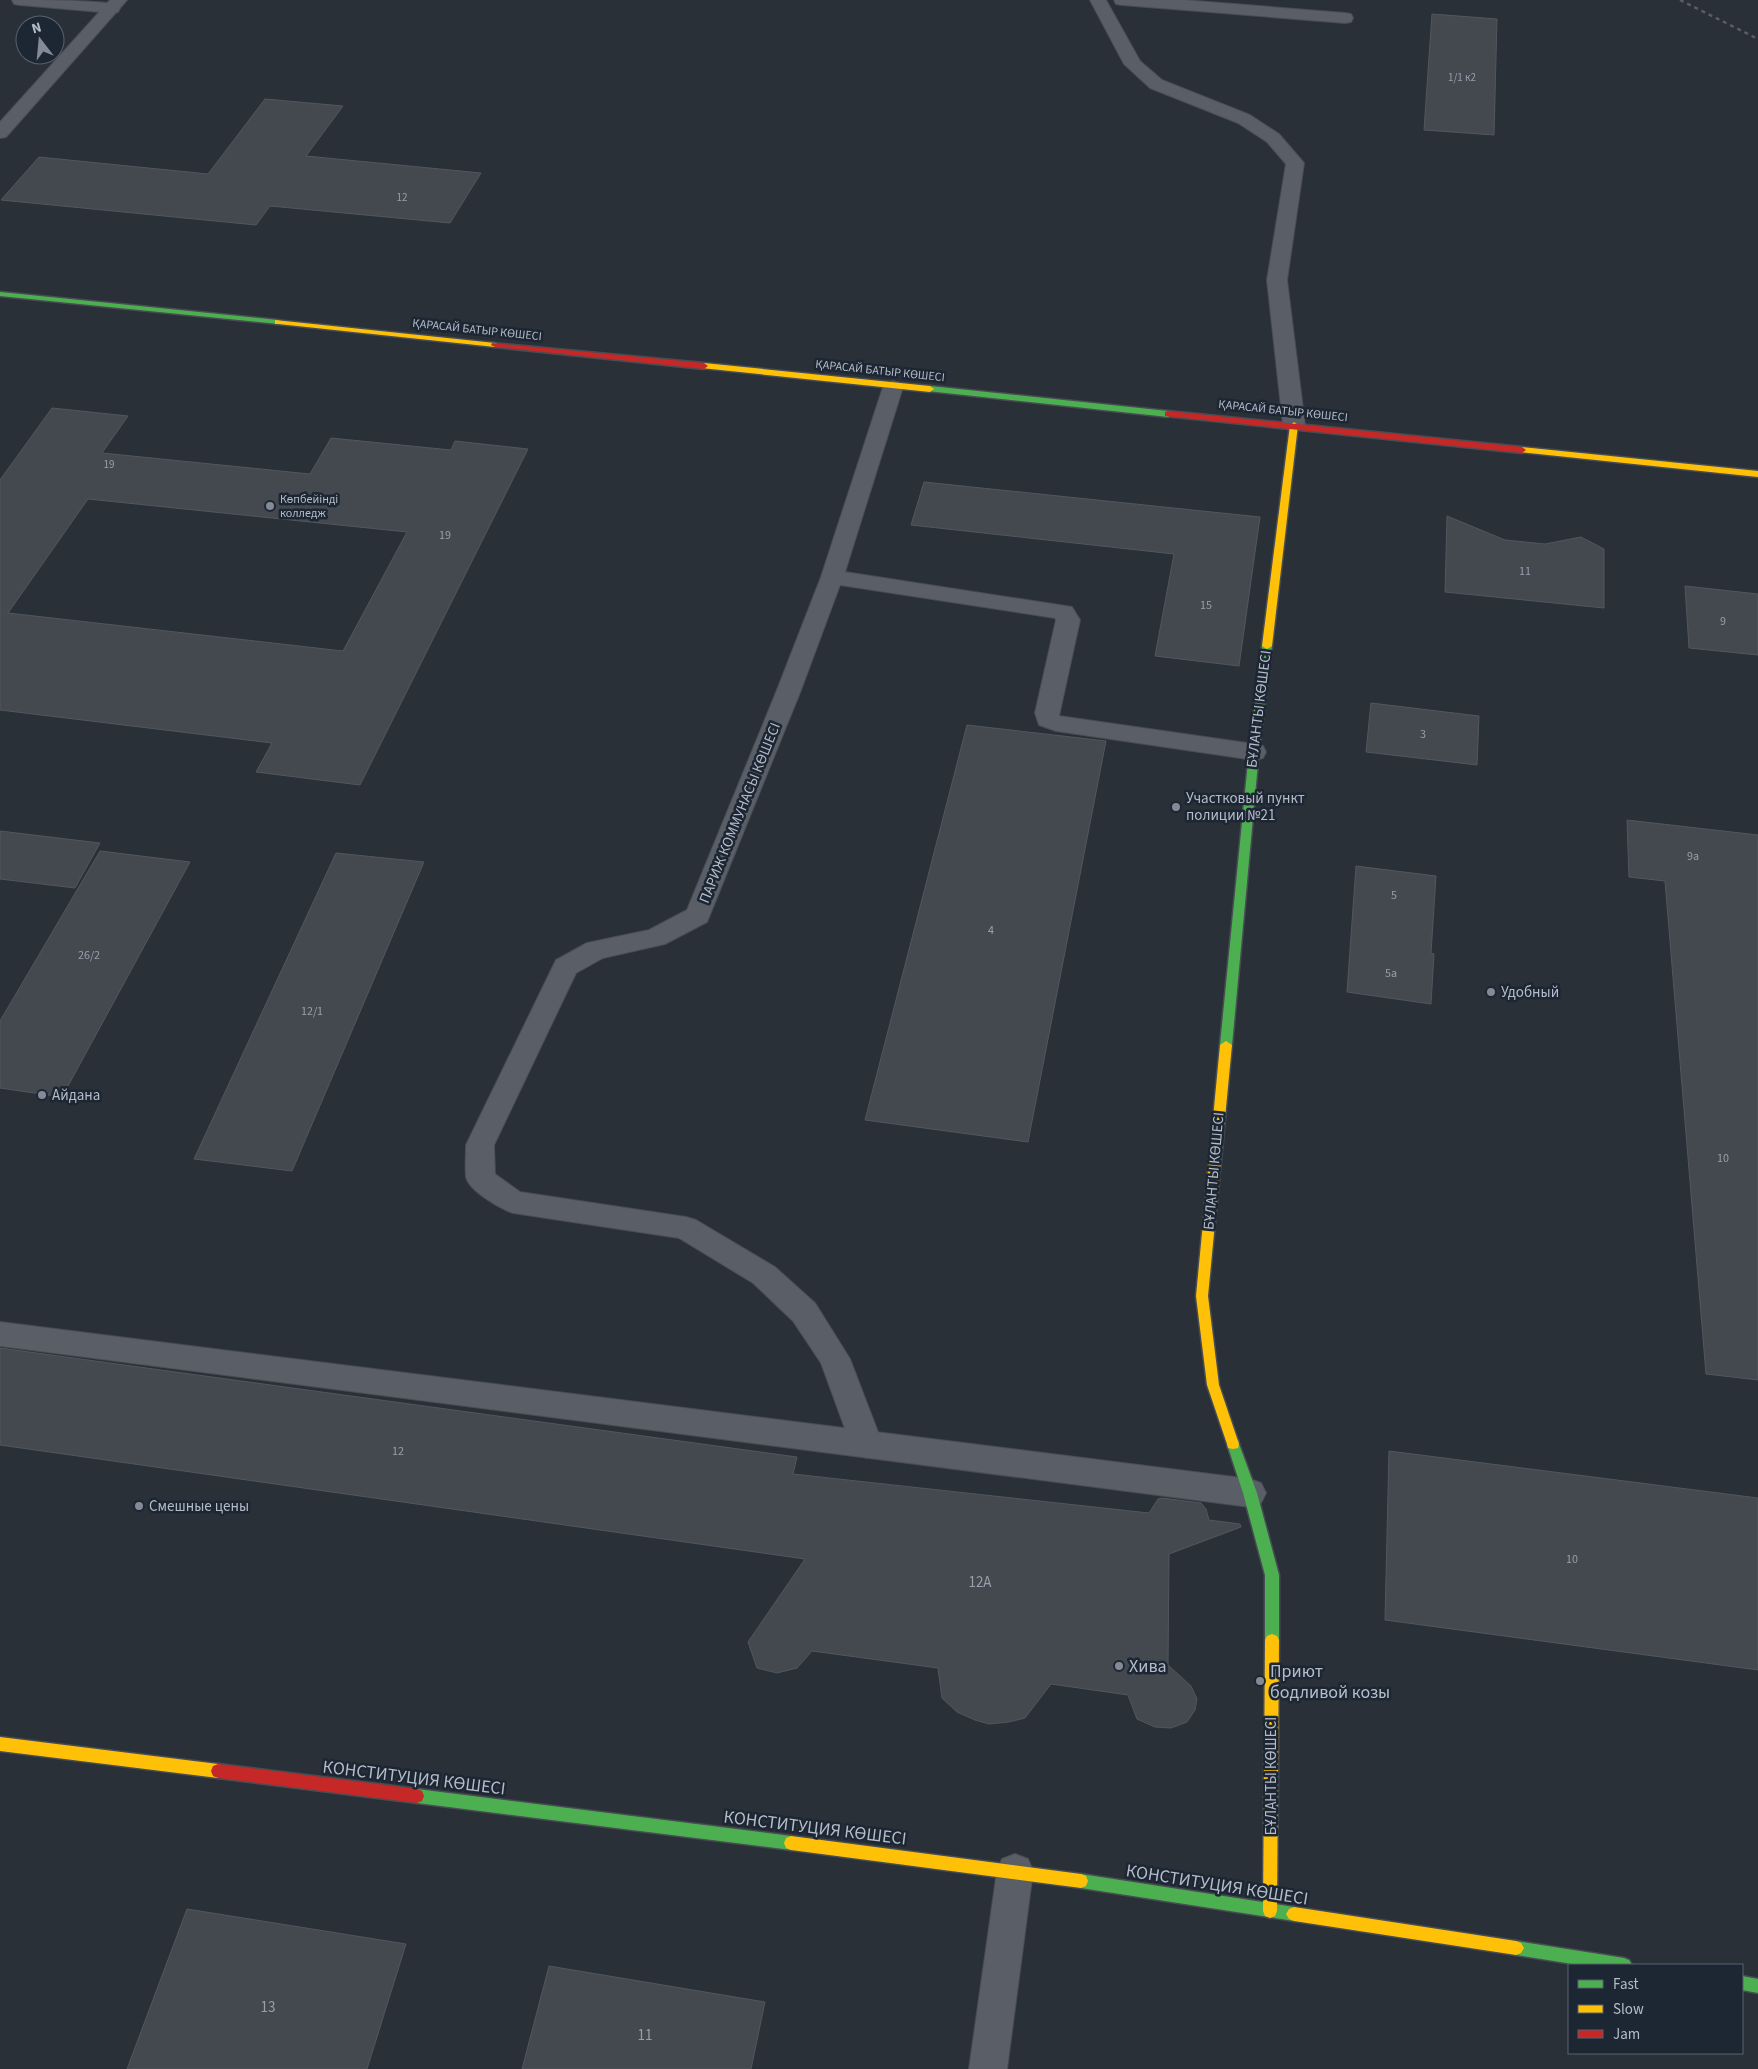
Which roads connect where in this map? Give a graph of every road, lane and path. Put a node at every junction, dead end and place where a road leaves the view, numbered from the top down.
1 (20, 0) edge
2 (1098, 0) edge
3 (1122, 0) edge
4 (115, 4) edge
5 (1345, 18) dead end
6 (0, 133) edge
7 (0, 294) edge
8 (892, 387) junction
9 (1294, 425) junction
10 (1758, 474) edge
11 (832, 577) junction
12 (1254, 752) junction
13 (0, 1334) edge
14 (867, 1445) junction
15 (1250, 1493) junction
16 (0, 1744) edge
17 (1015, 1871) junction
18 (1270, 1911) junction
19 (1617, 1964) edge
20 (1743, 1983) edge
21 (1758, 1986) edge
22 (988, 2069) edge

1 - 4 street
2 - 9 street
3 - 5 street
4 - 6 street
7 - 8 street, ҚАРАСАЙ БАТЫР КӨШЕСІ
8 - 9 street, ҚАРАСАЙ БАТЫР КӨШЕСІ
8 - 11 street, ПАРИЖ КОММУНАСЫ КӨШЕСІ
9 - 10 street, ҚАРАСАЙ БАТЫР КӨШЕСІ
9 - 12 street, БҰЛАНТЫ КӨШЕСІ
11 - 12 street
11 - 14 street, ПАРИЖ КОММУНАСЫ КӨШЕСІ
12 - 15 street, БҰЛАНТЫ КӨШЕСІ
13 - 14 street
14 - 15 street
15 - 18 street, БҰЛАНТЫ КӨШЕСІ
16 - 17 street, КОНСТИТУЦИЯ КӨШЕСІ
17 - 18 street, КОНСТИТУЦИЯ КӨШЕСІ
17 - 22 street
18 - 19 street, КОНСТИТУЦИЯ КӨШЕСІ
20 - 21 street

